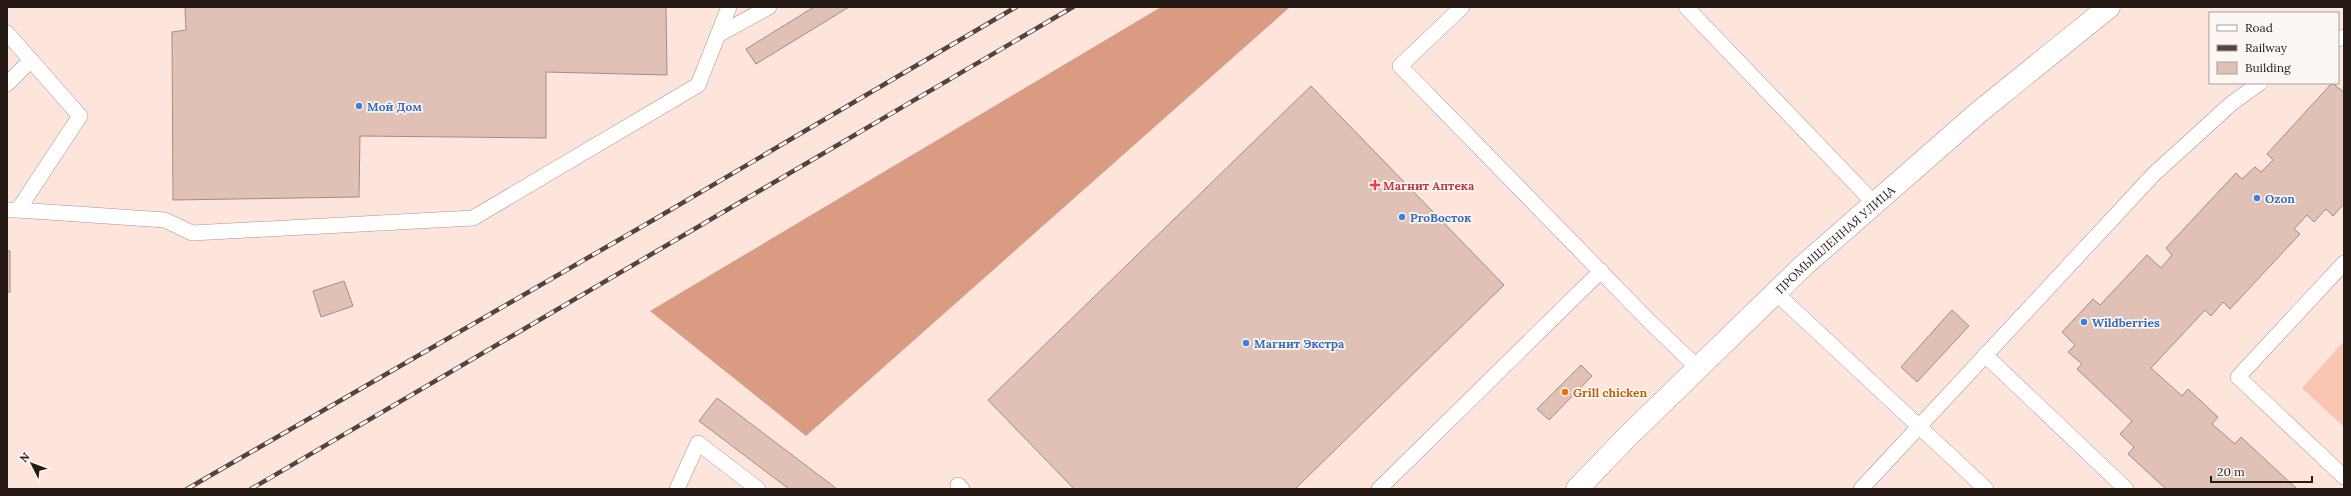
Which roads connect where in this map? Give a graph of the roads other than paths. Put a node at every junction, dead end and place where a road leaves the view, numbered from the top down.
1 (729, 7) edge
2 (769, 7) edge
3 (1462, 7) edge
4 (1686, 7) edge
5 (2108, 7) edge
6 (7, 33) edge
7 (718, 35) junction
8 (30, 60) junction
9 (7, 84) edge
10 (2259, 84) edge
11 (1874, 203) junction
12 (12, 210) edge
13 (2344, 263) edge
14 (1601, 271) junction
15 (1776, 293) junction
16 (1985, 355) junction
17 (1698, 368) junction
18 (1918, 426) junction
19 (2344, 477) edge
20 (677, 489) edge
21 (758, 489) edge
22 (1379, 489) edge
23 (1577, 489) edge
24 (1861, 489) edge
25 (1986, 489) edge
26 (2126, 489) edge

1 - 7 lane
2 - 7 lane
3 - 14 lane
4 - 11 lane
5 - 11 street, ПРОМЫШЛЕННАЯ УЛИЦА
6 - 8 lane
7 - 12 lane
8 - 9 lane
8 - 12 lane
10 - 16 lane
11 - 15 street, ПРОМЫШЛЕННАЯ УЛИЦА
13 - 19 lane
14 - 17 lane
14 - 22 lane
15 - 17 street, ПРОМЫШЛЕННАЯ УЛИЦА
15 - 18 lane
16 - 18 lane
16 - 26 lane
17 - 23 street, ПРОМЫШЛЕННАЯ УЛИЦА
18 - 24 lane
18 - 25 lane
20 - 21 lane

